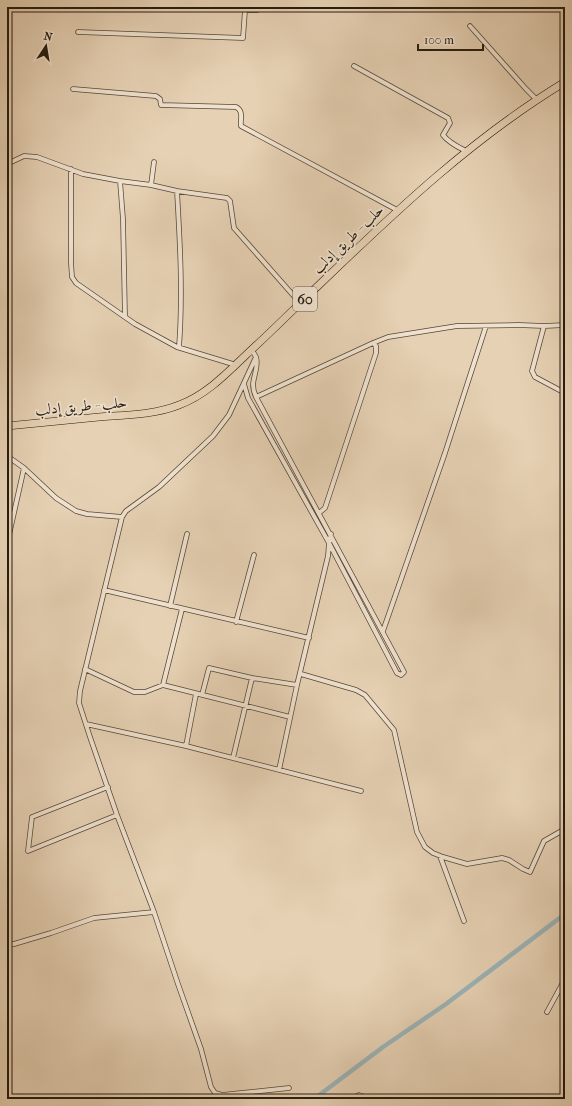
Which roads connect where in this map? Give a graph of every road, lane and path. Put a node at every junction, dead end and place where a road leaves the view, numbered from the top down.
1 (259, 7) edge
2 (470, 26) dead end
3 (78, 32) dead end
4 (354, 66) dead end
5 (565, 82) edge
6 (73, 89) dead end
7 (537, 100) junction
8 (466, 151) junction
9 (154, 162) dead end
10 (7, 164) edge
11 (71, 170) junction
12 (120, 181) junction
13 (151, 185) junction
14 (177, 191) junction
15 (397, 210) junction
16 (300, 303) junction
17 (125, 317) junction
18 (565, 325) edge
19 (486, 326) junction
20 (544, 326) junction
21 (373, 343) junction
22 (179, 347) junction
23 (252, 350) junction
24 (256, 357) junction
25 (236, 365) junction
26 (244, 384) junction
27 (565, 394) edge
28 (256, 397) junction
29 (7, 426) edge
30 (7, 456) edge
31 (24, 468) junction
32 (319, 513) junction
33 (122, 517) junction
34 (187, 534) dead end
35 (331, 534) junction
36 (329, 543) junction
37 (7, 544) edge
38 (254, 555) dead end
39 (104, 590) junction
40 (170, 606) junction
41 (182, 609) junction
42 (236, 622) junction
43 (383, 631) junction
44 (309, 638) junction
45 (85, 668) junction
46 (301, 674) junction
47 (252, 678) junction
48 (163, 685) junction
49 (297, 685) junction
50 (196, 694) junction
51 (202, 695) junction
52 (245, 706) junction
53 (290, 717) junction
54 (86, 724) junction
55 (186, 746) junction
56 (233, 758) junction
57 (279, 770) junction
58 (108, 788) junction
59 (361, 791) dead end
60 (118, 815) junction
61 (565, 829) edge
62 (440, 856) junction
63 (154, 912) junction
64 (464, 921) dead end
65 (7, 944) edge
66 (565, 980) edge
67 (547, 1012) dead end
68 (289, 1088) dead end
69 (246, 1093) junction
70 (250, 1099) edge
71 (351, 1099) edge
72 (371, 1099) edge

1 - 3 street
2 - 7 street
4 - 8 street
5 - 7 highway, حلب - طريق إدلب / 60
6 - 15 street
7 - 8 highway, حلب - طريق إدلب / 60
8 - 15 highway, حلب - طريق إدلب / 60
9 - 13 street
10 - 11 street
11 - 12 street
11 - 17 street
12 - 13 street
12 - 17 street
13 - 14 street
14 - 16 street
14 - 22 street
15 - 16 highway, حلب - طريق إدلب / 60
16 - 23 highway, حلب - طريق إدلب / 60
17 - 22 street
18 - 20 street
19 - 20 street
19 - 21 street
19 - 43 street
20 - 27 street
21 - 28 street
21 - 32 street
22 - 25 street
23 - 24 street
23 - 25 highway, حلب - طريق إدلب / 60
24 - 26 street
24 - 28 street
25 - 29 highway, حلب - طريق إدلب / 60
26 - 33 street
26 - 36 street
28 - 32 street
30 - 31 street
31 - 33 street
31 - 37 street
32 - 35 street
33 - 39 street
34 - 40 street
35 - 36 street
35 - 43 street
36 - 43 street
36 - 44 street
38 - 42 street
39 - 40 street
39 - 45 street
40 - 41 street
41 - 42 street
41 - 48 street
42 - 44 street
44 - 46 street
45 - 48 street
45 - 54 street
46 - 49 street
46 - 62 street
47 - 49 street
47 - 51 street
47 - 52 street
48 - 50 street
49 - 53 street
50 - 51 street
50 - 55 street
51 - 52 street
52 - 53 street
52 - 56 street
53 - 57 street
54 - 55 street
54 - 58 street
55 - 56 street
56 - 57 street
57 - 59 street
58 - 60 street
58 - 60 street
60 - 63 street
61 - 62 street
62 - 64 street
63 - 65 street
63 - 69 street
66 - 67 street
68 - 69 street
69 - 70 street
71 - 72 street

